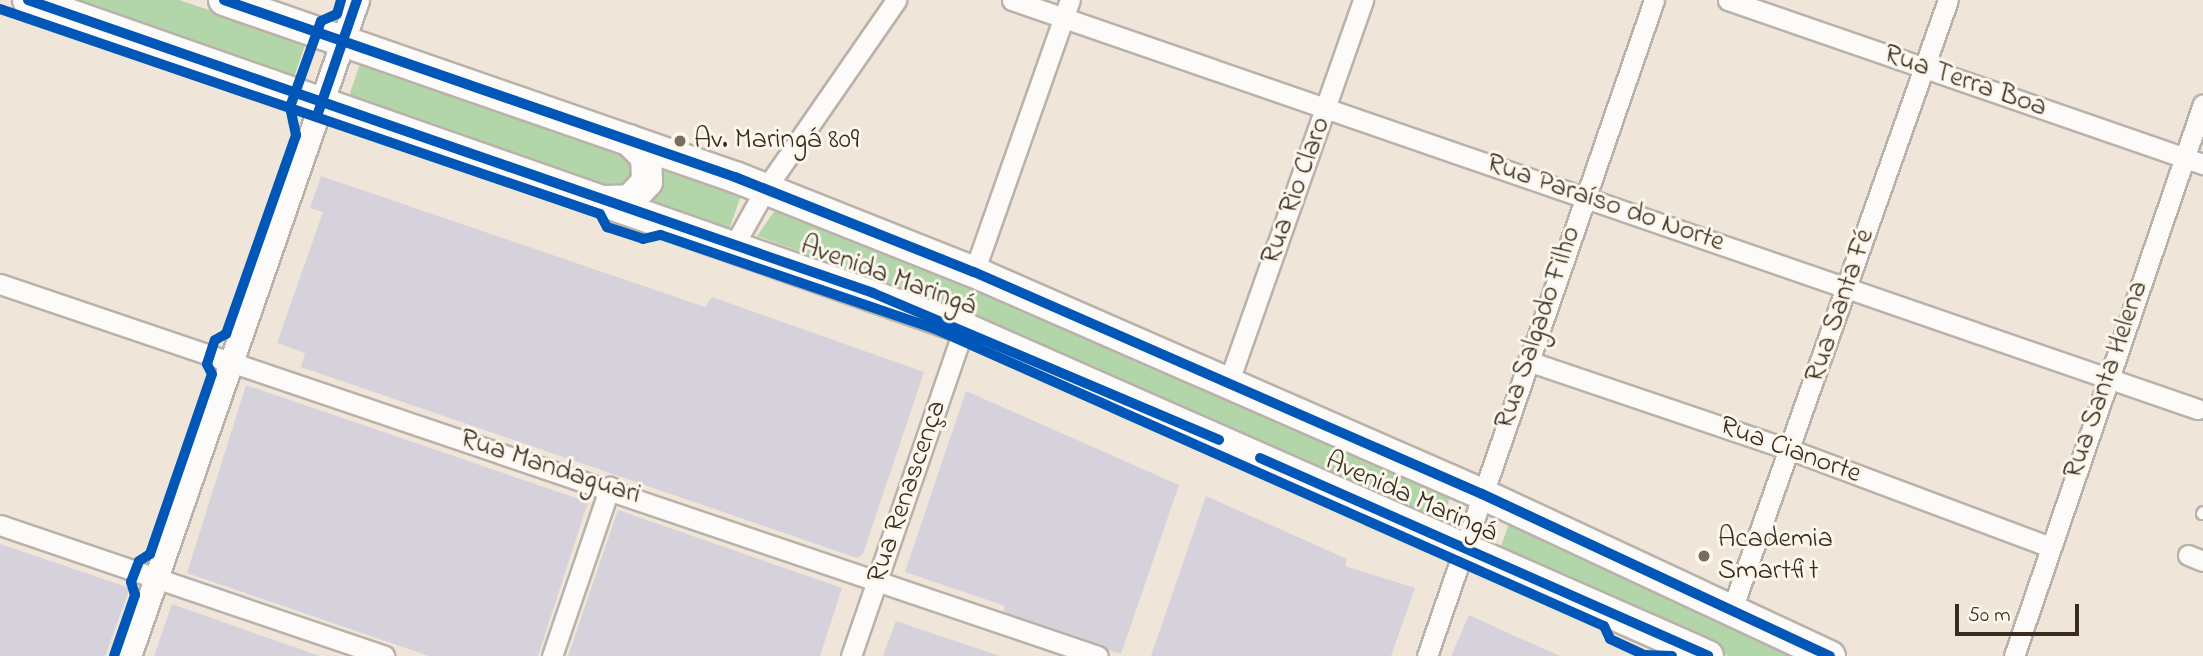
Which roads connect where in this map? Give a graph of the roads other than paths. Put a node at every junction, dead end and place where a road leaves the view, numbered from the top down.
1 (28, 0) edge
2 (224, 0) edge
3 (357, 0) edge
4 (896, 0) edge
5 (1012, 0) edge
6 (1363, 0) edge
7 (1654, 0) edge
8 (1728, 0) edge
9 (1948, 0) edge
10 (1067, 9) edge
11 (344, 41) junction
12 (1924, 69) junction
13 (2203, 104) edge
14 (321, 105) junction
15 (1326, 107) junction
16 (629, 140) junction
17 (2194, 160) edge
18 (766, 188) junction
19 (1584, 197) junction
20 (605, 201) junction
21 (733, 247) junction
22 (974, 272) junction
23 (0, 284) edge
24 (1849, 286) junction
25 (964, 328) junction
26 (228, 361) junction
27 (1528, 361) junction
28 (2109, 375) junction
29 (1229, 381) junction
30 (2197, 408) dead end
31 (1791, 450) junction
32 (610, 487) junction
33 (1482, 494) junction
34 (0, 525) edge
35 (1465, 546) junction
36 (2050, 547) junction
37 (155, 578) junction
38 (878, 581) junction
39 (1731, 611) junction
40 (853, 655) edge
41 (129, 656) edge
42 (384, 656) edge
43 (552, 656) edge
44 (1098, 656) edge
45 (1427, 656) edge
46 (1709, 656) edge
47 (1830, 656) edge
48 (2014, 656) edge

1 - 14 main road, Avenida Maringá
2 - 11 main road, Avenida Maringá
3 - 11 street
4 - 18 street
5 - 10 street, Rua Paraíso do Norte
6 - 15 street, Rua Rio Claro
7 - 19 street, Rua Salgado Filho
8 - 12 street, Rua Terra Boa
9 - 12 street, Rua Santa Fé
10 - 15 street, Rua Paraíso do Norte
10 - 22 street
11 - 14 street
11 - 16 main road, Avenida Maringá
12 - 17 street, Rua Terra Boa
12 - 24 street, Rua Santa Fé
13 - 17 street, Rua Santa Helena
14 - 20 main road, Avenida Maringá
14 - 26 street
15 - 19 street, Rua Paraíso do Norte
15 - 29 street, Rua Rio Claro
16 - 18 main road, Avenida Maringá
16 - 20 main road
17 - 28 street, Rua Santa Helena
18 - 21 street
18 - 22 main road, Avenida Maringá
19 - 24 street, Rua Paraíso do Norte
19 - 27 street, Rua Salgado Filho
20 - 21 main road, Avenida Maringá
21 - 25 main road, Avenida Maringá
22 - 29 main road, Avenida Maringá
23 - 26 street, Rua Mandaguari
24 - 28 street, Rua Paraíso do Norte
24 - 31 street, Rua Santa Fé
25 - 35 main road, Avenida Maringá
25 - 38 street, Rua Renascença
26 - 32 street, Rua Mandaguari
26 - 37 street
27 - 31 street, Rua Cianorte
27 - 33 street, Rua Salgado Filho
28 - 30 street, Rua Paraíso do Norte
28 - 36 street, Rua Santa Helena
29 - 33 main road, Avenida Maringá
31 - 36 street, Rua Cianorte
31 - 39 street, Rua Santa Fé
32 - 38 street, Rua Mandaguari
32 - 43 street
33 - 35 street, Rua Salgado Filho
33 - 39 main road, Avenida Maringá
34 - 37 street
35 - 45 street, Rua Salgado Filho
35 - 46 main road, Avenida Maringá
36 - 48 street, Rua Santa Helena
37 - 41 street
37 - 42 street
38 - 40 street, Rua Renascença
38 - 44 street, Rua Mandaguari
39 - 47 main road, Avenida Maringá

